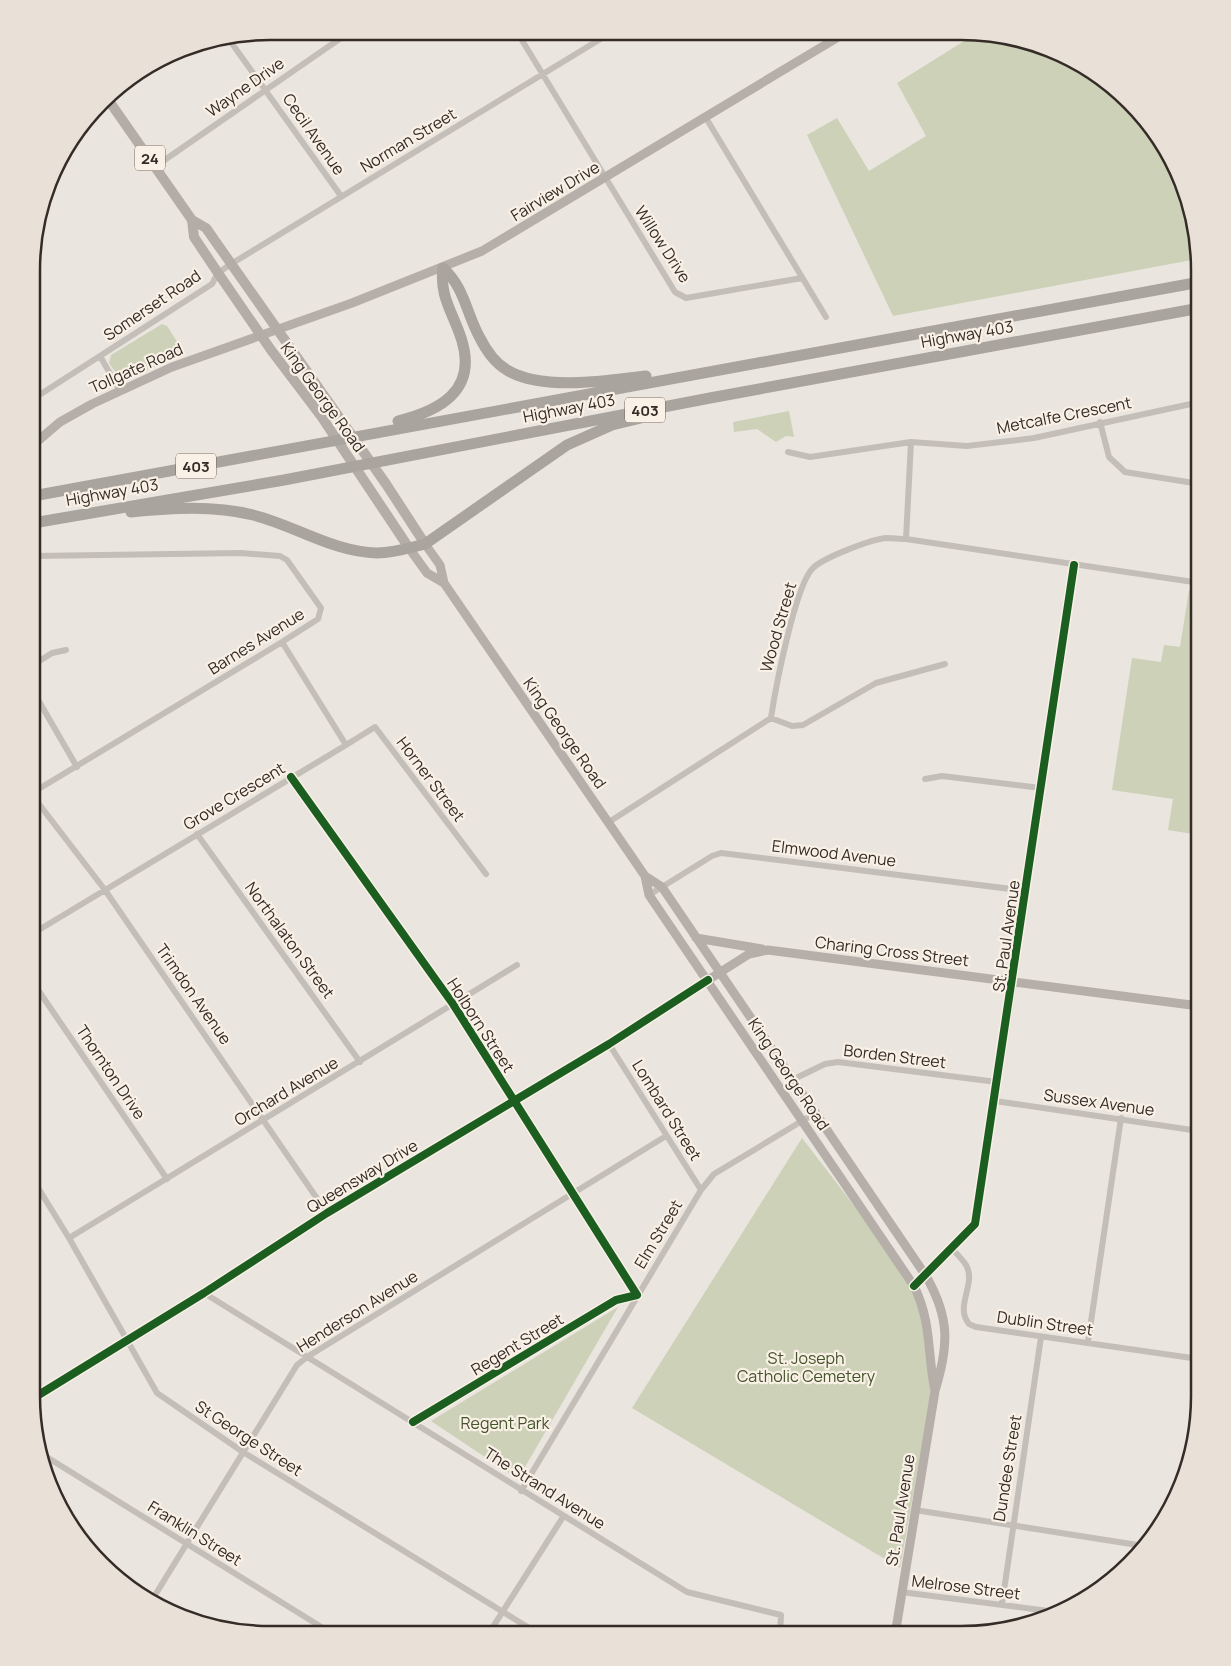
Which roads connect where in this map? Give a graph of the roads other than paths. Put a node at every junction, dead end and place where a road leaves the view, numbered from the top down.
1 (339, 40) edge
2 (522, 40) edge
3 (599, 40) edge
4 (834, 40) edge
5 (232, 43) edge
6 (543, 76) junction
7 (265, 89) junction
8 (111, 103) edge
9 (706, 118) junction
10 (156, 166) junction
11 (605, 178) junction
12 (341, 196) junction
13 (192, 220) junction
14 (231, 264) junction
15 (443, 268) junction
16 (218, 273) junction
17 (802, 278) junction
18 (1191, 284) edge
19 (1191, 310) edge
20 (826, 316) dead end
21 (277, 328) junction
22 (260, 334) junction
23 (100, 356) junction
24 (737, 366) junction
25 (120, 391) junction
26 (40, 395) edge
27 (710, 398) junction
28 (1191, 404) edge
29 (1100, 422) junction
30 (359, 436) junction
31 (40, 439) edge
32 (911, 442) junction
33 (788, 452) dead end
34 (1191, 483) edge
35 (40, 495) edge
36 (91, 512) junction
37 (40, 522) edge
38 (906, 540) junction
39 (426, 544) junction
40 (409, 548) junction
41 (40, 556) edge
42 (1074, 565) junction
43 (1191, 582) edge
44 (444, 583) junction
45 (282, 642) junction
46 (66, 650) dead end
47 (40, 661) edge
48 (945, 664) dead end
49 (40, 705) edge
50 (771, 718) junction
51 (346, 745) junction
52 (77, 767) junction
53 (292, 777) junction
54 (925, 779) dead end
55 (1041, 788) junction
56 (40, 789) edge
57 (40, 805) edge
58 (608, 822) junction
59 (197, 834) junction
60 (486, 874) dead end
61 (645, 876) junction
62 (662, 887) junction
63 (105, 890) junction
64 (1027, 891) junction
65 (649, 895) junction
66 (40, 929) edge
67 (696, 938) junction
68 (768, 950) junction
69 (517, 965) dead end
70 (720, 972) junction
71 (708, 980) junction
72 (1013, 982) junction
73 (40, 994) edge
74 (453, 1004) junction
75 (1191, 1005) edge
76 (609, 1044) junction
77 (360, 1062) junction
78 (794, 1079) junction
79 (997, 1082) junction
80 (514, 1100) junction
81 (995, 1101) junction
82 (817, 1112) junction
83 (1121, 1118) junction
84 (803, 1120) junction
85 (264, 1121) junction
86 (1191, 1129) edge
87 (666, 1136) junction
88 (167, 1179) junction
89 (701, 1190) junction
90 (40, 1191) edge
91 (574, 1194) junction
92 (327, 1213) junction
93 (69, 1238) junction
94 (952, 1250) junction
95 (926, 1276) junction
96 (914, 1286) junction
97 (204, 1293) junction
98 (637, 1295) junction
99 (1041, 1337) junction
100 (126, 1339) junction
101 (1088, 1342) junction
102 (307, 1357) junction
103 (1191, 1358) edge
104 (935, 1391) junction
105 (40, 1394) edge
106 (413, 1422) junction
107 (242, 1452) junction
108 (49, 1458) edge
109 (521, 1491) junction
110 (915, 1510) junction
111 (563, 1517) junction
112 (1012, 1526) junction
113 (186, 1543) junction
114 (1136, 1545) edge
115 (901, 1592) junction
116 (155, 1595) edge
117 (1002, 1604) junction
118 (1044, 1610) edge
119 (503, 1612) junction
120 (320, 1626) edge
121 (494, 1626) edge
122 (526, 1626) edge
123 (780, 1626) edge
124 (897, 1626) edge

1 - 7 street, Wayne Drive
2 - 6 street
3 - 6 street, Norman Street
4 - 9 main road, Fairview Drive
5 - 7 street, Cecil Avenue
6 - 11 street
6 - 12 street, Norman Street
7 - 10 street, Wayne Drive
7 - 12 street, Cecil Avenue
8 - 10 main road, King George Road / 24
9 - 11 main road, Fairview Drive
9 - 17 street
10 - 13 main road, King George Road / 24
11 - 15 main road, Fairview Drive
11 - 17 street, Willow Drive
12 - 14 street, Norman Street
13 - 14 main road, King George Road / 24
13 - 16 main road, King George Road / 24
14 - 16 street, Norman Street
14 - 21 main road, King George Road / 24
15 - 21 main road, Fairview Drive
15 - 24 highway
15 - 30 highway
16 - 22 main road, King George Road / 24
16 - 23 street, Somerset Road
17 - 20 street
18 - 24 highway, Highway 403 / 403
19 - 27 highway, Highway 403 / 403
21 - 22 main road, Fairview Drive
21 - 39 main road, King George Road / 24
22 - 25 main road, Tollgate Road
22 - 40 main road, King George Road / 24
23 - 25 street, Somerset Road
23 - 26 street, Somerset Road
24 - 30 highway, Highway 403 / 403
25 - 31 main road, Tollgate Road
27 - 36 highway, Highway 403 / 403
27 - 39 highway
28 - 29 street, Metcalfe Crescent
29 - 32 street, Metcalfe Crescent
29 - 34 street
30 - 35 highway, Highway 403 / 403
32 - 33 street, Metcalfe Crescent
32 - 38 street
36 - 37 highway, Highway 403 / 403
36 - 40 highway
38 - 42 street, Wood Street
38 - 50 street, Wood Street
39 - 40 highway
39 - 44 main road, King George Road
40 - 44 main road, King George Road
41 - 45 street, Barnes Avenue
42 - 43 street, Wood Street
42 - 55 street, St. Paul Avenue
44 - 58 main road, King George Road
45 - 51 street
45 - 52 street, Barnes Avenue
46 - 47 street
48 - 50 street
49 - 52 street
50 - 58 street
51 - 53 street, Grove Crescent
51 - 60 street, Horner Street
52 - 56 street, Barnes Avenue
53 - 59 street, Grove Crescent
53 - 74 street, Holborn Street
54 - 55 street
55 - 64 street, St. Paul Avenue
57 - 63 street, Trimdon Avenue
58 - 61 main road, King George Road
59 - 63 street, Grove Crescent
59 - 77 street, Northalaton Street
61 - 62 main road, King George Road
61 - 65 main road, King George Road
62 - 64 street, Elmwood Avenue
62 - 65 street, Elmwood Avenue
62 - 67 main road, King George Road
63 - 66 street, Grove Crescent
63 - 85 street, Trimdon Avenue
64 - 72 street, St. Paul Avenue
65 - 71 main road, King George Road
67 - 68 main road
67 - 70 main road, King George Road
68 - 70 main road, Charing Cross Street
68 - 72 main road, Charing Cross Street
69 - 74 street, Orchard Avenue
70 - 71 main road, Charing Cross Street
70 - 78 main road, King George Road
71 - 76 street, Queensway Drive
71 - 84 main road, King George Road
72 - 75 main road, Charing Cross Street
72 - 79 street, St. Paul Avenue
73 - 88 street, Thornton Drive
74 - 77 street, Orchard Avenue
74 - 80 street, Holborn Street
76 - 80 street, Queensway Drive
76 - 87 street, Lombard Street
77 - 85 street, Orchard Avenue
78 - 79 street, Borden Street
78 - 82 main road, King George Road
79 - 81 street, St. Paul Avenue
80 - 91 street, Holborn Street
80 - 92 street, Queensway Drive
81 - 83 street, Sussex Avenue
81 - 94 street, St. Paul Avenue
82 - 84 street, Elm Street
82 - 95 main road, King George Road
83 - 86 street, Sussex Avenue
83 - 101 street
84 - 89 street, Elm Street
84 - 96 main road, King George Road
85 - 88 street, Orchard Avenue
85 - 92 street, Trimdon Avenue
87 - 89 street, Lombard Street
87 - 91 street, Henderson Avenue
88 - 93 street, Orchard Avenue
89 - 98 street, Elm Street
90 - 93 street, St George Street
91 - 98 street, Holborn Street
91 - 102 street, Henderson Avenue
92 - 97 street, Queensway Drive
93 - 100 street, St George Street
94 - 95 street, St. Paul Avenue
94 - 99 street, Dublin Street
95 - 96 street, St. Paul Avenue
95 - 104 main road, St. Paul Avenue
96 - 104 main road, St. Paul Avenue
97 - 100 street, Queensway Drive
97 - 102 street, The Strand Avenue
98 - 106 street, Regent Street
98 - 109 street, Elm Street
99 - 101 street, Dublin Street
99 - 112 street, Dundee Street
100 - 105 street, Queensway Drive
100 - 107 street, St George Street
101 - 103 street, Dublin Street
102 - 106 street, The Strand Avenue
102 - 107 street, Henderson Avenue
104 - 110 main road, St. Paul Avenue
106 - 109 street, The Strand Avenue
107 - 113 street, Henderson Avenue
107 - 119 street, St George Street
108 - 113 street, Franklin Street
109 - 111 street, The Strand Avenue
110 - 112 street
110 - 115 main road, St. Paul Avenue
111 - 119 street
111 - 123 street, The Strand Avenue
112 - 114 street
112 - 117 street, Dundee Street
113 - 116 street, Henderson Avenue
113 - 120 street, Franklin Street
115 - 117 street, Melrose Street
115 - 124 main road, St. Paul Avenue
117 - 118 street, Melrose Street
119 - 121 street
119 - 122 street, St George Street

